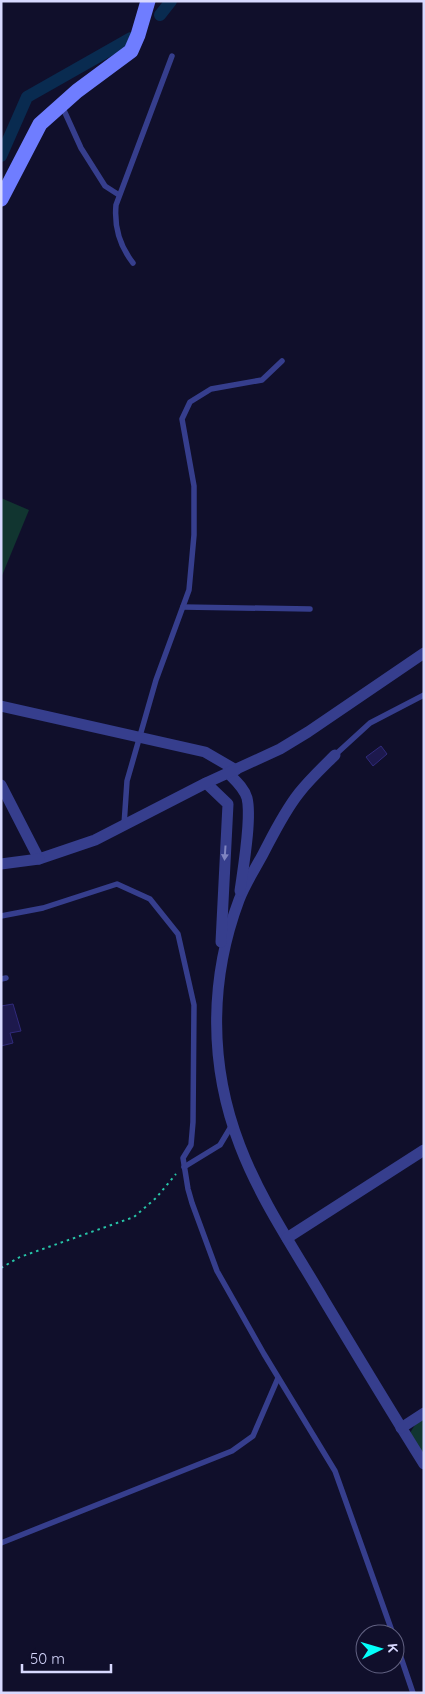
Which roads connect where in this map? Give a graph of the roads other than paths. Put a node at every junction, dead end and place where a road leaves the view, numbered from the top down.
1 (148, 1) edge
2 (172, 56) dead end
3 (61, 104) junction
4 (119, 195) junction
5 (1, 199) edge
6 (132, 263) dead end
7 (282, 360) dead end
8 (183, 607) junction
9 (310, 609) dead end
10 (424, 653) edge
11 (424, 695) edge
12 (1, 706) edge
13 (140, 739) junction
14 (335, 755) joint
15 (232, 772) junction
16 (206, 783) junction
17 (1, 785) edge
18 (124, 825) junction
19 (39, 859) junction
20 (1, 864) edge
21 (239, 898) junction
22 (1, 916) edge
23 (220, 964) junction
24 (232, 1124) junction
25 (424, 1150) edge
26 (184, 1167) junction
27 (287, 1238) junction
28 (278, 1378) junction
29 (424, 1413) edge
30 (401, 1428) junction
31 (424, 1464) edge
32 (1, 1543) edge
33 (390, 1624) edge
34 (405, 1669) edge
35 (413, 1693) edge

1 - 3 street
2 - 4 lane
3 - 4 lane
3 - 5 street
4 - 6 lane
7 - 8 lane
8 - 9 lane
8 - 13 lane
10 - 15 street
11 - 14 lane
12 - 13 street
13 - 15 street
13 - 18 lane
14 - 21 street
15 - 16 street
15 - 21 street
16 - 18 street
16 -> 23 street
17 - 19 street
18 - 19 street
19 - 20 street
21 - 23 street
22 - 26 lane
23 - 24 street
24 - 26 lane
24 - 27 street
25 - 27 street
26 - 28 lane
27 - 30 street
28 - 32 lane
28 - 33 lane
29 - 30 street
30 - 31 street
34 - 35 lane

